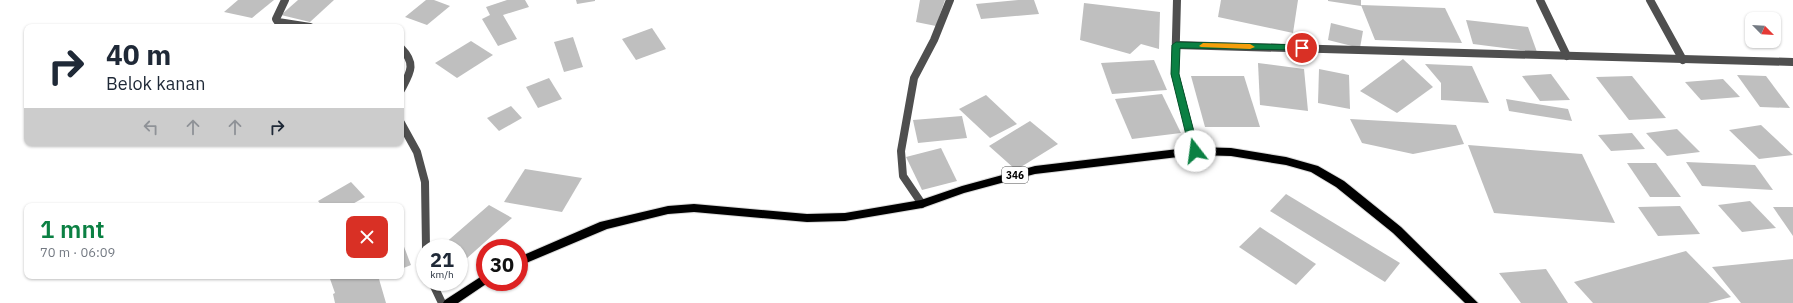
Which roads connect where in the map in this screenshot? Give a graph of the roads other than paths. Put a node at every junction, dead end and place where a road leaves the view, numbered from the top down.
1 (285, 0) edge
2 (950, 0) edge
3 (1177, 0) edge
4 (1540, 0) edge
5 (1650, 0) edge
6 (291, 24) edge
7 (1176, 45) junction
8 (404, 51) edge
9 (1567, 56) junction
10 (1683, 60) junction
11 (1793, 62) edge
12 (404, 83) edge
13 (404, 128) edge
14 (1195, 151) junction
15 (922, 204) junction
16 (426, 239) edge
17 (528, 258) edge
18 (476, 285) edge
19 (436, 291) edge
20 (442, 303) edge
21 (450, 303) edge
22 (1472, 303) edge

1 - 6 street
2 - 15 street
3 - 7 street
4 - 9 street
5 - 10 street
7 - 9 street
7 - 14 street
8 - 12 street
9 - 10 street
10 - 11 street
13 - 16 street
14 - 15 main road, 346
14 - 22 main road, 346
15 - 17 main road, 346
18 - 21 main road
19 - 20 street

